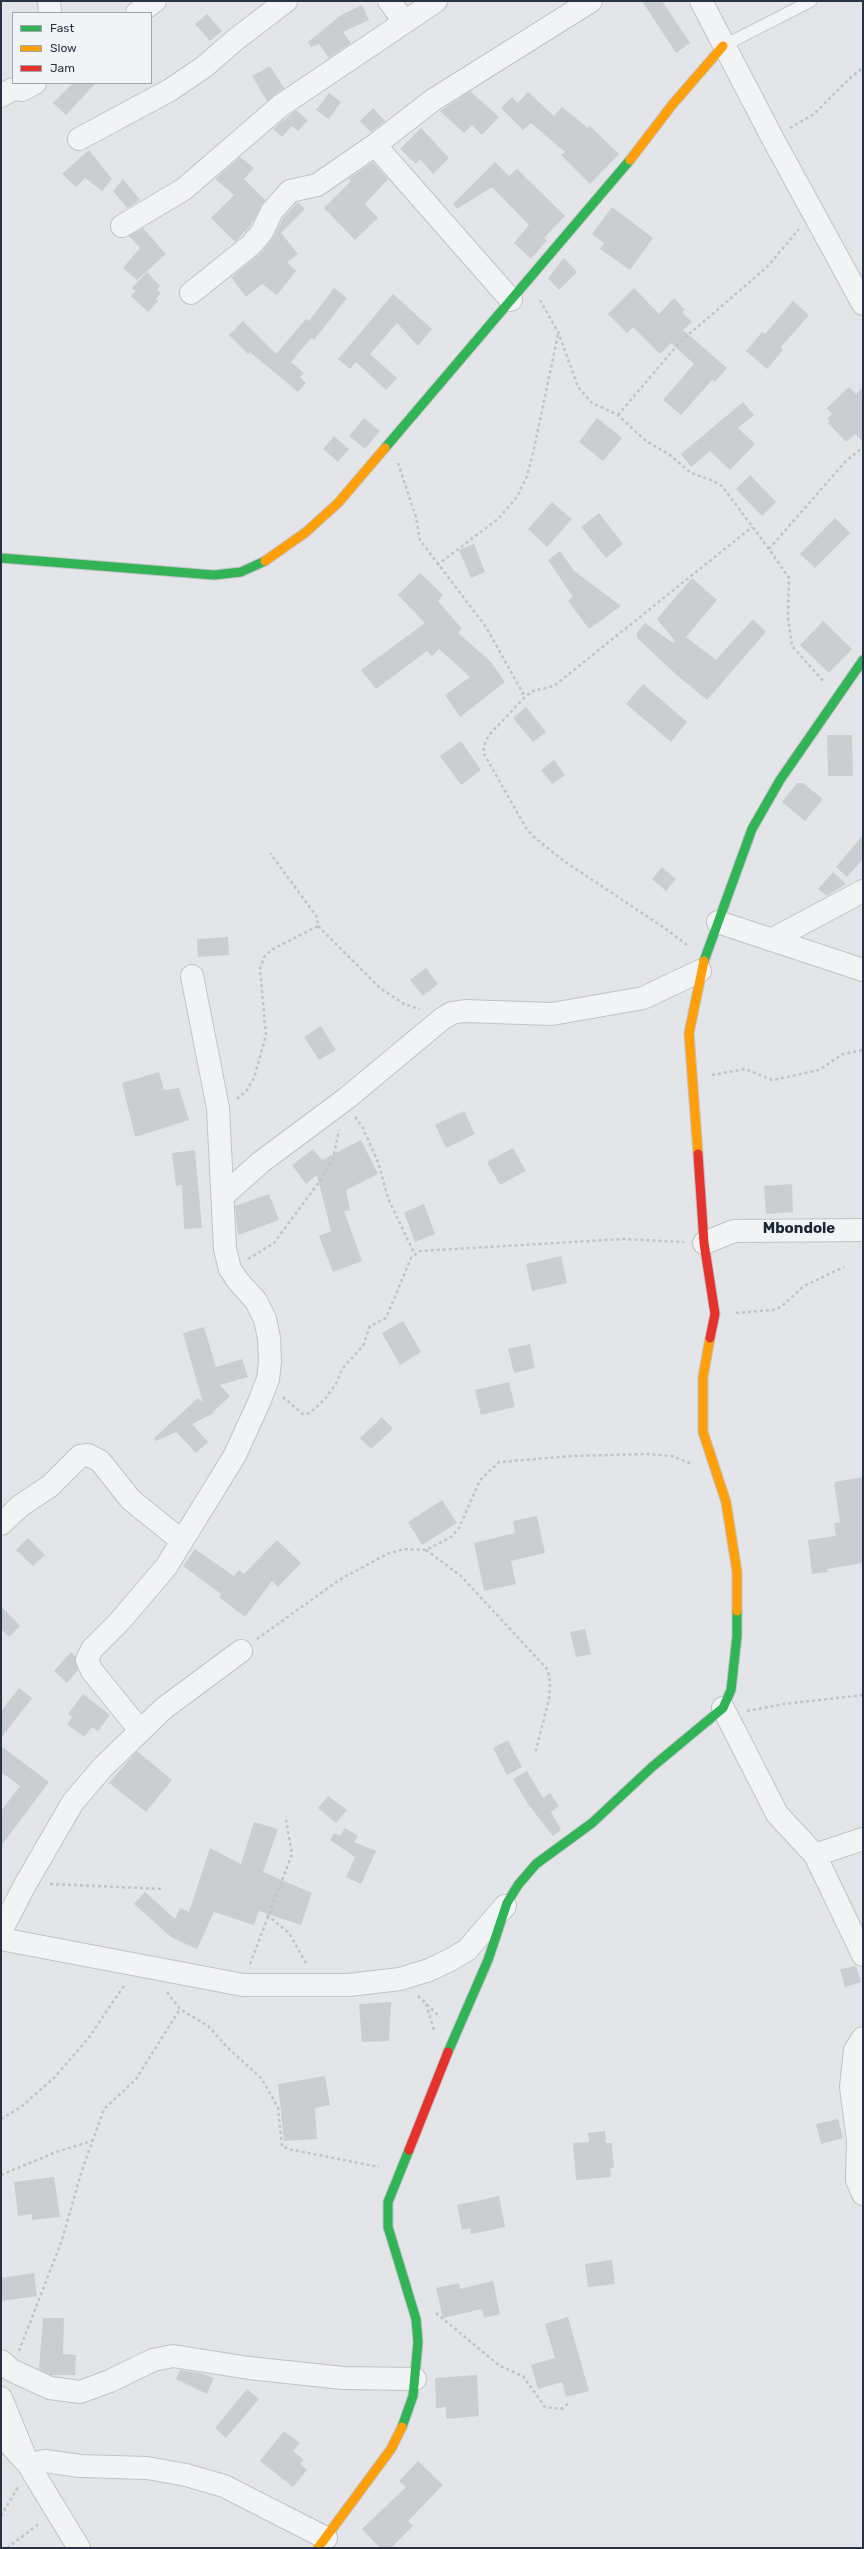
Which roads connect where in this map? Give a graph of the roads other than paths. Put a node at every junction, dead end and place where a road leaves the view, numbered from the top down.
1 (49, 1) edge
2 (154, 1) edge
3 (286, 1) edge
4 (389, 1) edge
5 (436, 1) edge
6 (591, 1) edge
7 (701, 1) edge
8 (811, 1) edge
9 (50, 12) edge
10 (138, 12) edge
11 (404, 21) junction
12 (723, 46) junction
13 (33, 84) edge
14 (1, 96) edge
15 (79, 139) dead end
16 (375, 145) junction
17 (122, 226) dead end
18 (191, 293) dead end
19 (511, 300) junction
20 (863, 304) edge
21 (1, 558) edge
22 (863, 660) edge
23 (863, 891) edge
24 (718, 922) junction
25 (771, 940) junction
26 (702, 965) junction
27 (863, 970) edge
28 (192, 976) dead end
29 (224, 1195) junction
30 (863, 1230) edge
31 (704, 1243) junction
32 (1, 1524) edge
33 (182, 1541) junction
34 (241, 1651) road end
35 (725, 1712) junction
36 (139, 1729) junction
37 (863, 1839) edge
38 (815, 1855) junction
39 (507, 1903) junction
40 (1, 1931) edge
41 (1, 1939) edge
42 (863, 1955) edge
43 (863, 2038) edge
44 (863, 2194) edge
45 (6, 2365) edge
46 (415, 2379) junction
47 (1, 2398) edge
48 (1, 2435) edge
49 (28, 2464) junction
50 (322, 2543) edge
51 (79, 2548) edge

1 - 9 street
2 - 10 street
3 - 15 street
4 - 11 street
5 - 11 street
6 - 16 street
7 - 12 street
8 - 12 lane
11 - 17 street
12 - 19 street
12 - 20 street
13 - 14 street
16 - 18 street
16 - 19 street
19 - 21 street
22 - 24 street
23 - 25 street
24 - 25 street
24 - 26 street
25 - 27 street
26 - 29 street
26 - 31 street
28 - 29 street
29 - 33 street
30 - 31 street
31 - 35 street
32 - 33 street
33 - 36 street
34 - 36 street
35 - 38 street
35 - 39 street
36 - 40 street
37 - 38 street
38 - 42 street
39 - 41 street
39 - 46 street
43 - 44 street
45 - 46 street
46 - 50 street
47 - 49 street
48 - 49 street
49 - 50 street
49 - 51 street

